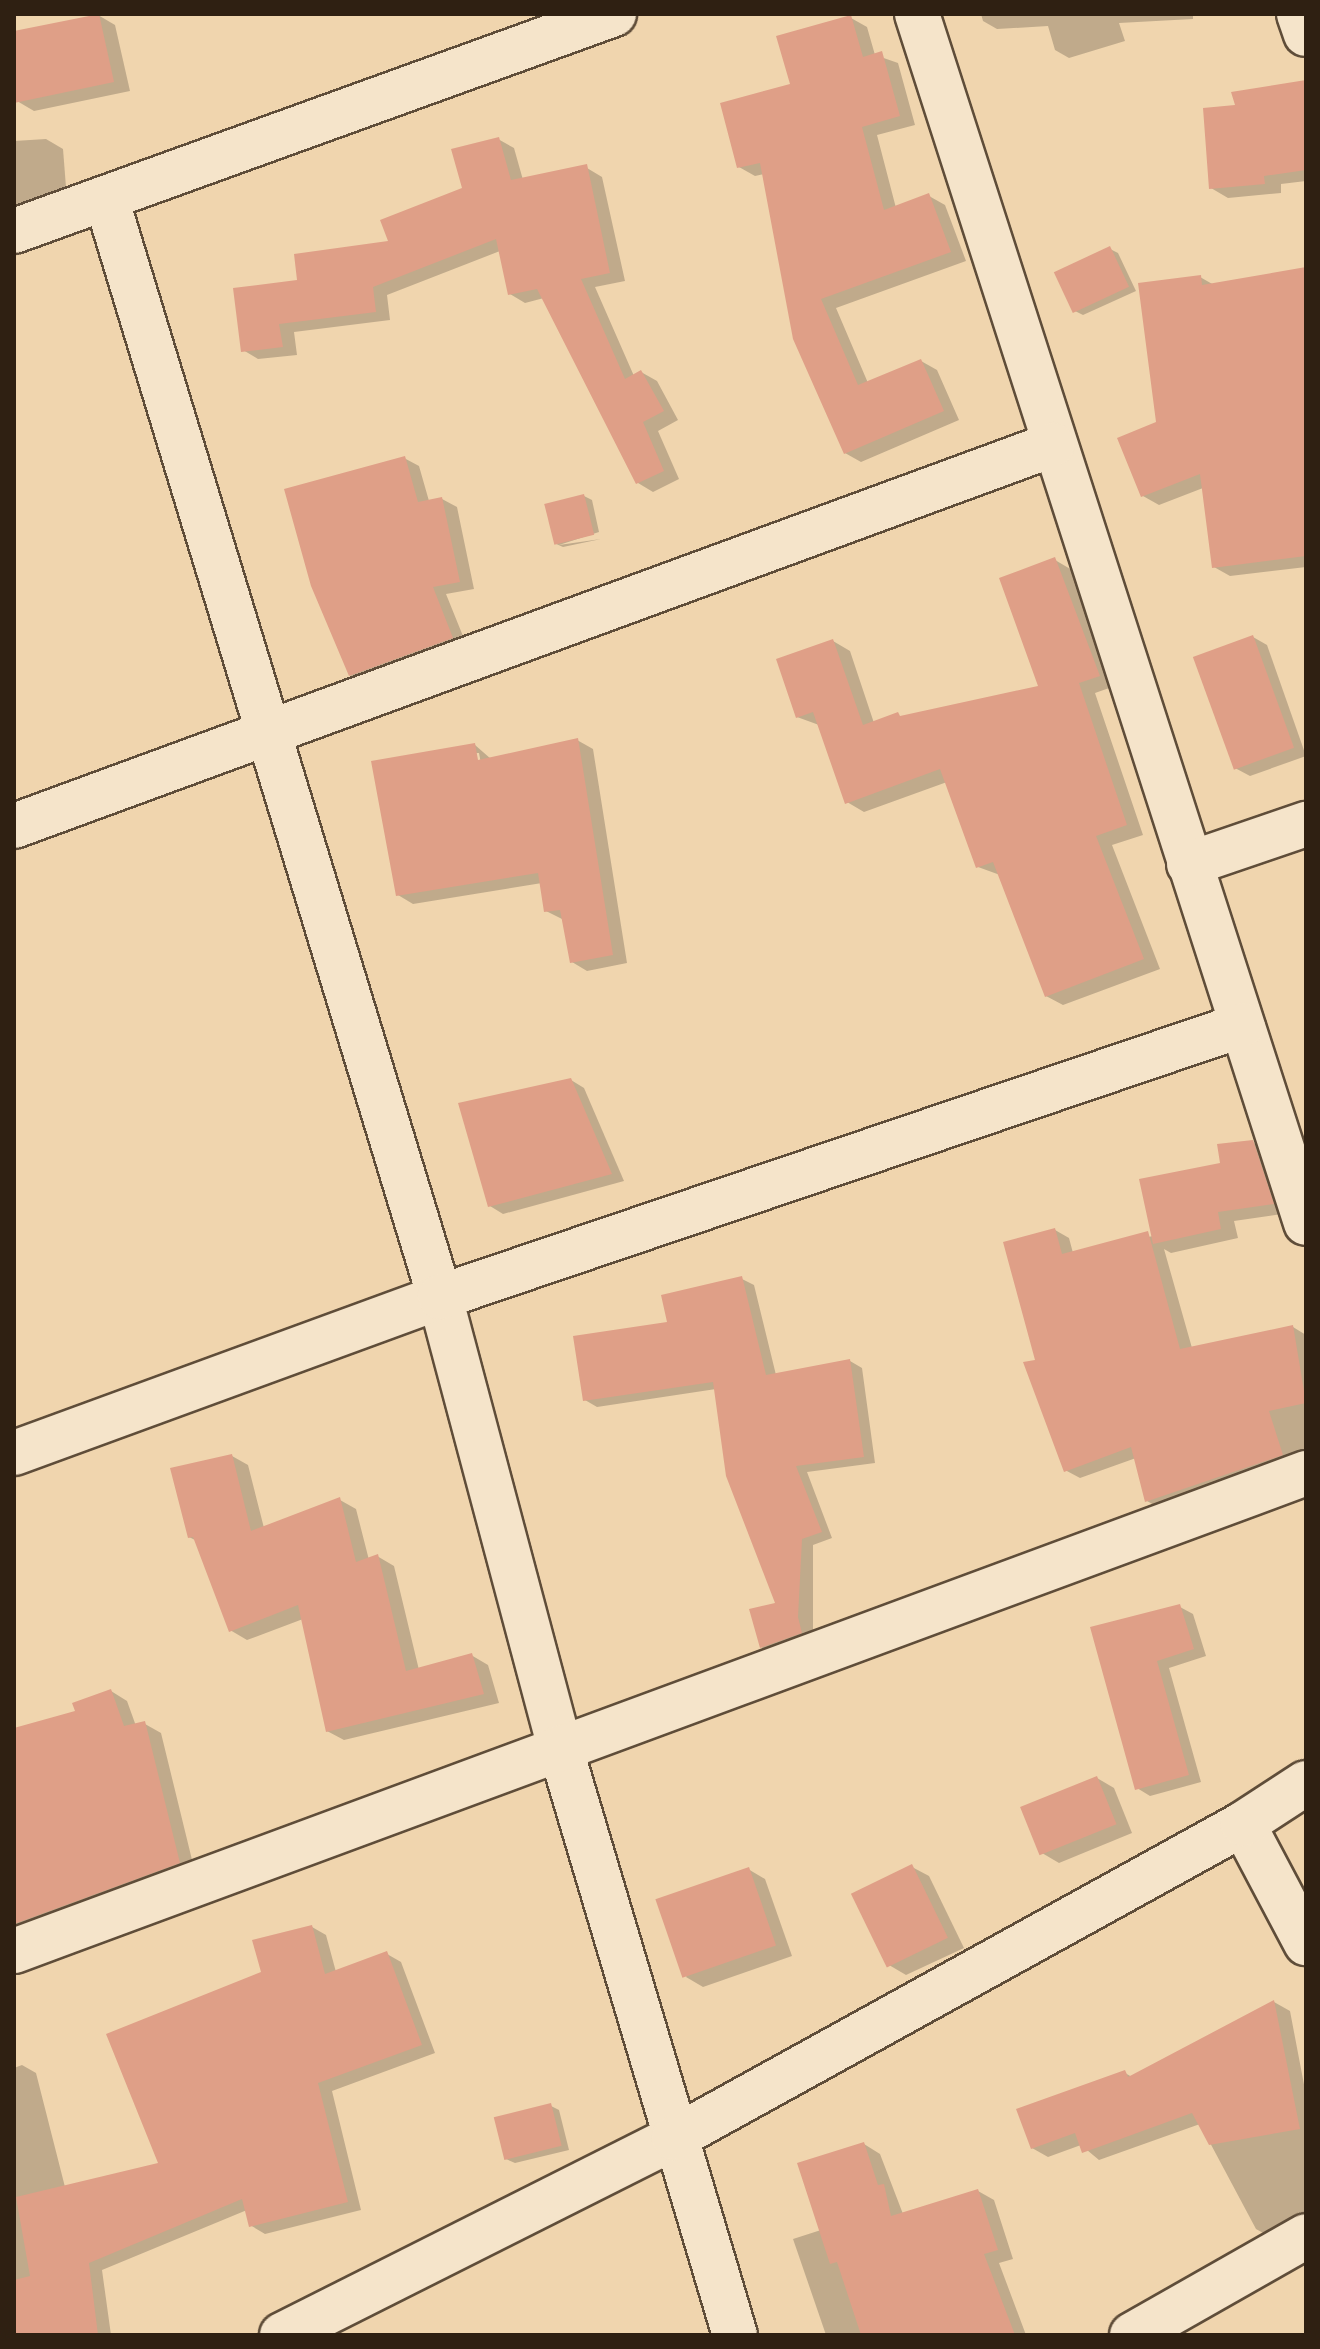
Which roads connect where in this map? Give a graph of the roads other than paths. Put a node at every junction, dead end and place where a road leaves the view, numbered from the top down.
1 (614, 14) edge
2 (917, 14) edge
3 (1299, 14) edge
4 (1306, 34) edge
5 (106, 198) junction
6 (14, 231) edge
7 (1052, 445) junction
8 (265, 733) junction
9 (1306, 824) edge
10 (14, 826) edge
11 (1189, 864) junction
12 (1242, 1025) junction
13 (1306, 1223) edge
14 (440, 1297) junction
15 (14, 1453) edge
16 (1306, 1473) edge
17 (560, 1747) junction
18 (1306, 1783) edge
19 (1243, 1824) junction
20 (1306, 1943) edge
21 (14, 1951) edge
22 (674, 2138) junction
23 (1306, 2236) edge
24 (282, 2335) edge
25 (735, 2335) edge
26 (1132, 2335) edge

1 - 5 street
2 - 7 street
3 - 4 street
5 - 6 street
5 - 8 street
7 - 8 street
7 - 11 street
8 - 10 street
8 - 14 street
9 - 11 street
11 - 12 street
12 - 13 street
12 - 14 street
14 - 15 street
14 - 17 street
16 - 17 street
17 - 21 street
17 - 22 street
18 - 19 street
19 - 20 street
19 - 22 street
22 - 24 street
22 - 25 street
23 - 26 street

